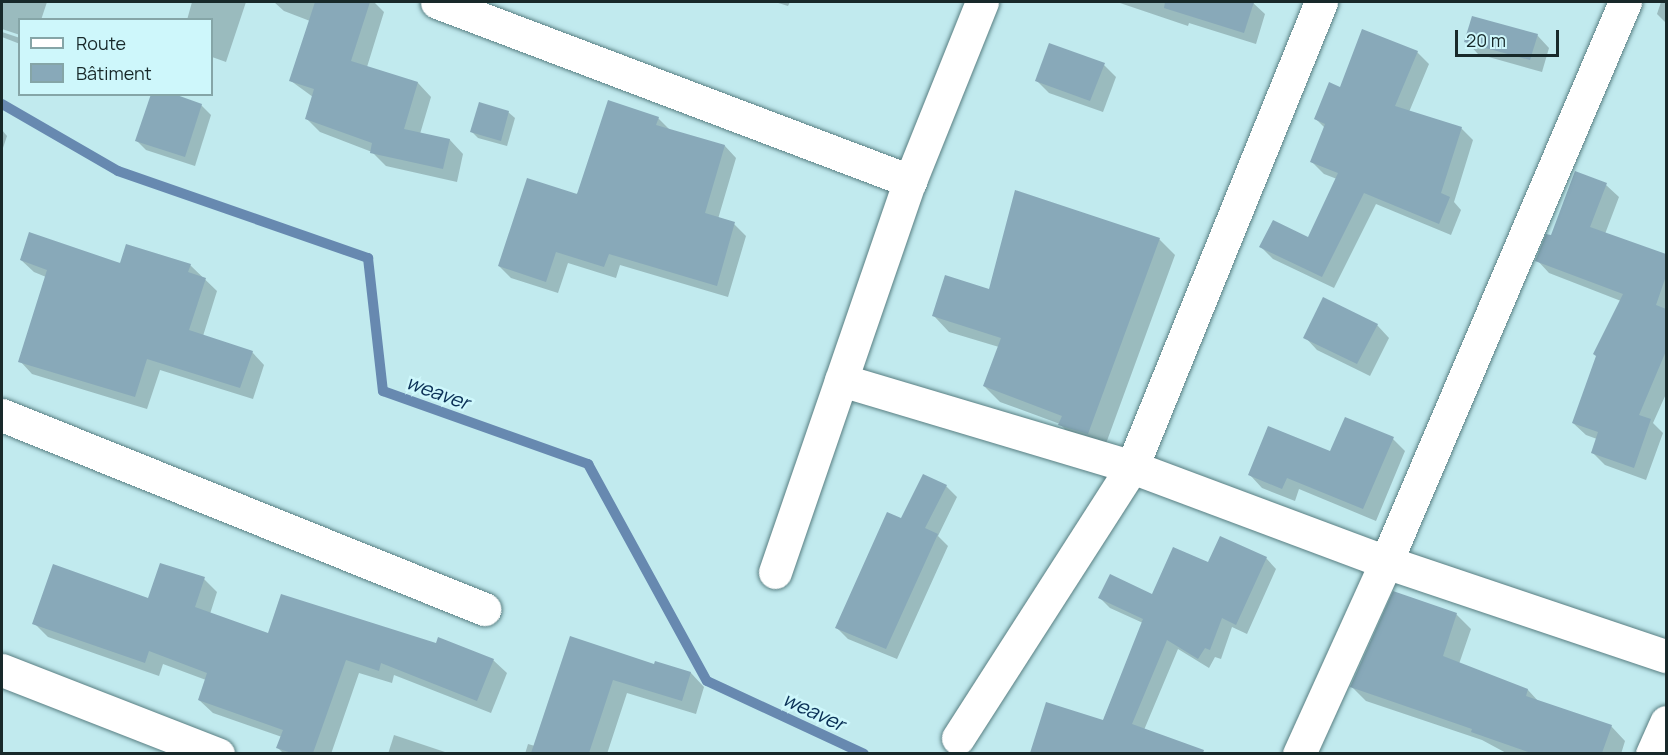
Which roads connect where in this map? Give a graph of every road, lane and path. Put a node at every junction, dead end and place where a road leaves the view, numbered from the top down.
1 (437, 2) edge
2 (982, 2) edge
3 (1321, 2) edge
4 (1624, 2) edge
5 (910, 181) junction
6 (841, 380) junction
7 (2, 415) edge
8 (1132, 467) junction
9 (1386, 562) junction
10 (775, 572) dead end
11 (484, 609) dead end
12 (1666, 656) edge
13 (2, 670) edge
14 (1666, 722) edge
15 (958, 738) dead end
16 (218, 753) edge
17 (1299, 753) edge
18 (1652, 753) edge

1 - 5 street
2 - 5 street
3 - 8 street
4 - 9 street
5 - 6 street
6 - 8 street
6 - 10 street
7 - 11 street
8 - 9 street
8 - 15 street
9 - 12 street
9 - 17 street
13 - 16 street
14 - 18 street

